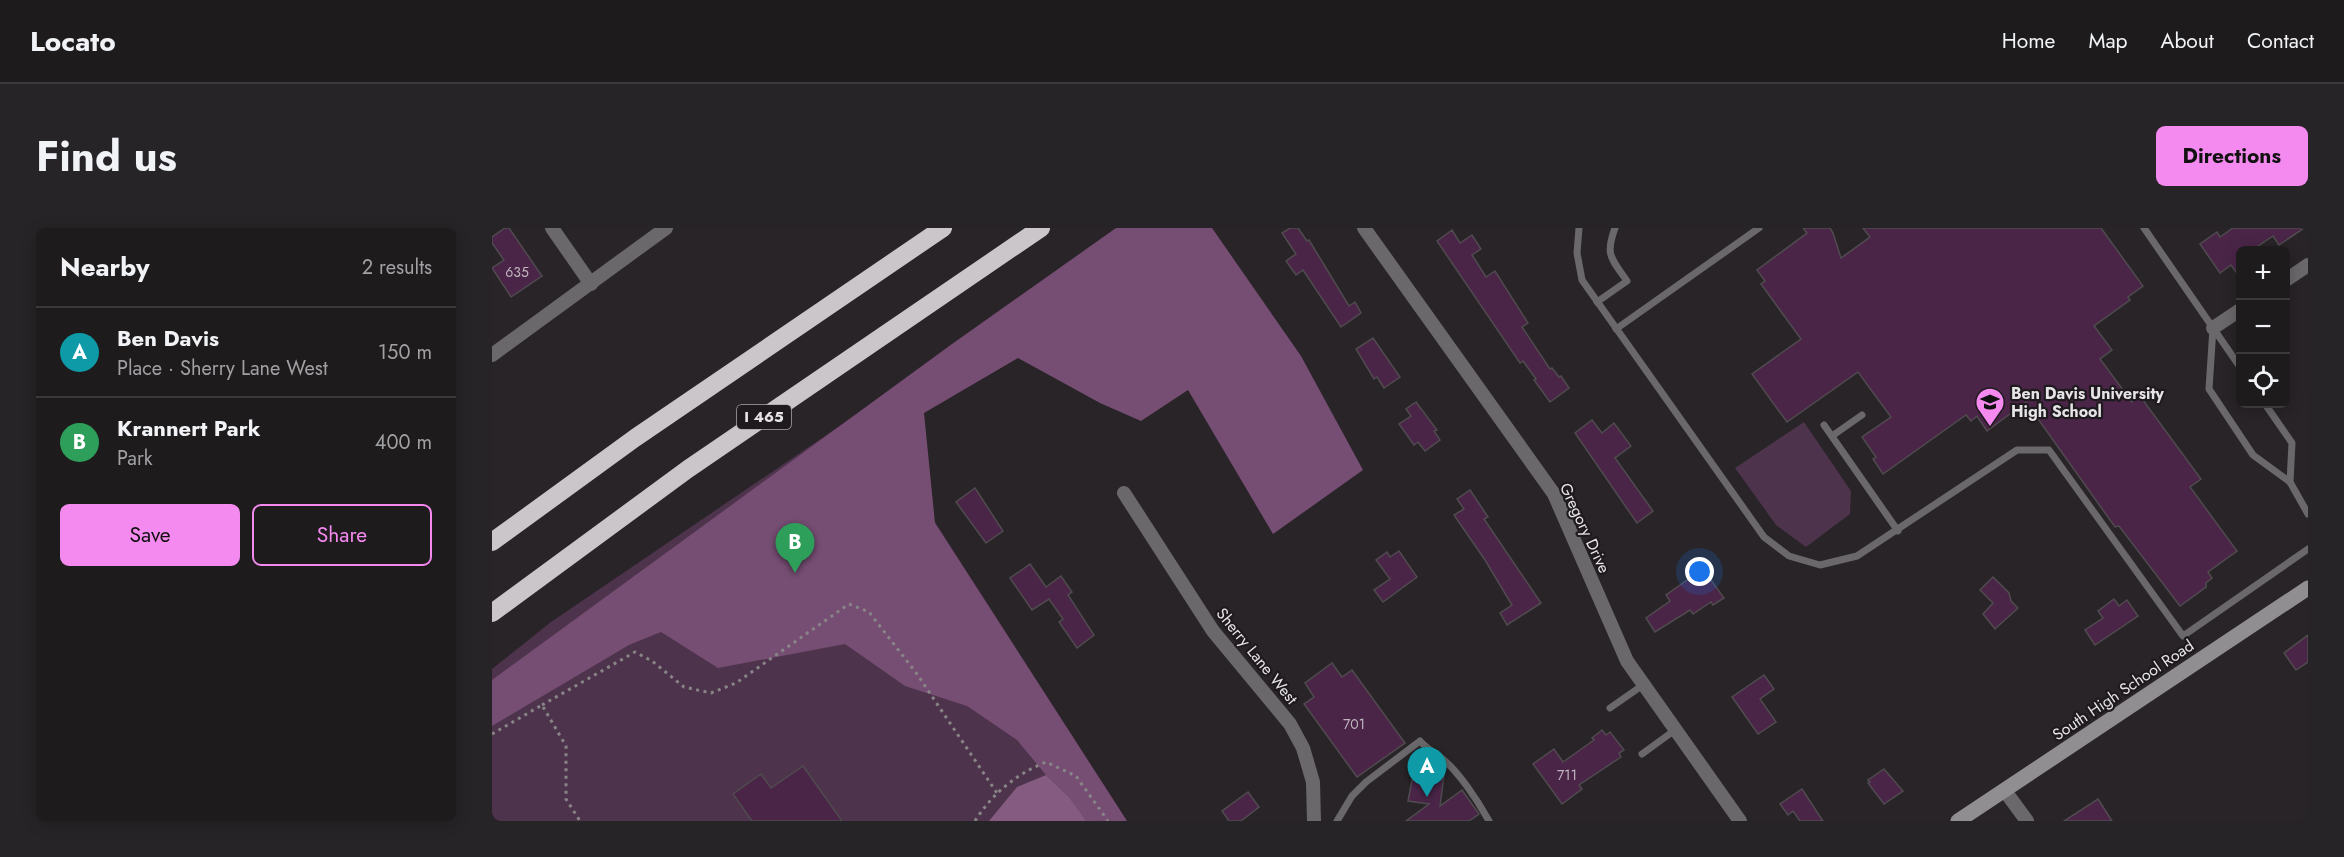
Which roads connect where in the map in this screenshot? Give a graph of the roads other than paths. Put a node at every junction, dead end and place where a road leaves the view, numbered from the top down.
1 (552, 228) edge
2 (666, 228) edge
3 (929, 228) edge
4 (943, 228) edge
5 (1041, 228) edge
6 (1364, 228) edge
7 (1579, 228) edge
8 (1615, 228) edge
9 (1759, 228) edge
10 (2144, 228) edge
11 (899, 258) junction
12 (2308, 265) edge
13 (2290, 277) edge
14 (591, 284) junction
15 (1597, 302) junction
16 (2236, 312) edge
17 (2213, 328) junction
18 (1616, 329) junction
19 (492, 355) edge
20 (2236, 360) edge
21 (2268, 408) edge
22 (1862, 416) dead end
23 (1824, 425) dead end
24 (1832, 436) junction
25 (2290, 482) junction
26 (1124, 494) dead end
27 (2308, 514) edge
28 (1898, 531) junction
29 (492, 542) edge
30 (2308, 549) edge
31 (2308, 588) edge
32 (492, 613) edge
33 (1643, 685) junction
34 (1610, 708) dead end
35 (1675, 730) junction
36 (1642, 754) dead end
37 (2006, 791) junction
38 (1314, 821) edge
39 (1337, 821) edge
40 (1489, 821) edge
41 (1740, 821) edge
42 (1958, 821) edge
43 (2027, 821) edge

1 - 14 street
2 - 14 street
3 - 11 highway
4 - 11 highway
5 - 32 highway, I 465
6 - 33 street, Gregory Drive
7 - 15 lane
8 - 15 lane
9 - 18 lane
10 - 17 lane
11 - 29 highway
12 - 13 street
14 - 19 street
15 - 18 lane
16 - 17 street
17 - 20 lane
17 - 25 lane
18 - 28 lane
21 - 25 lane
22 - 24 lane
23 - 24 lane
24 - 28 lane
25 - 27 lane
26 - 38 street, Sherry Lane West
28 - 30 lane
31 - 37 street, South High School Road
33 - 34 lane
33 - 35 street, Gregory Drive
35 - 36 lane
35 - 41 street, Gregory Drive
37 - 42 street, South High School Road
37 - 43 street
39 - 40 lane

